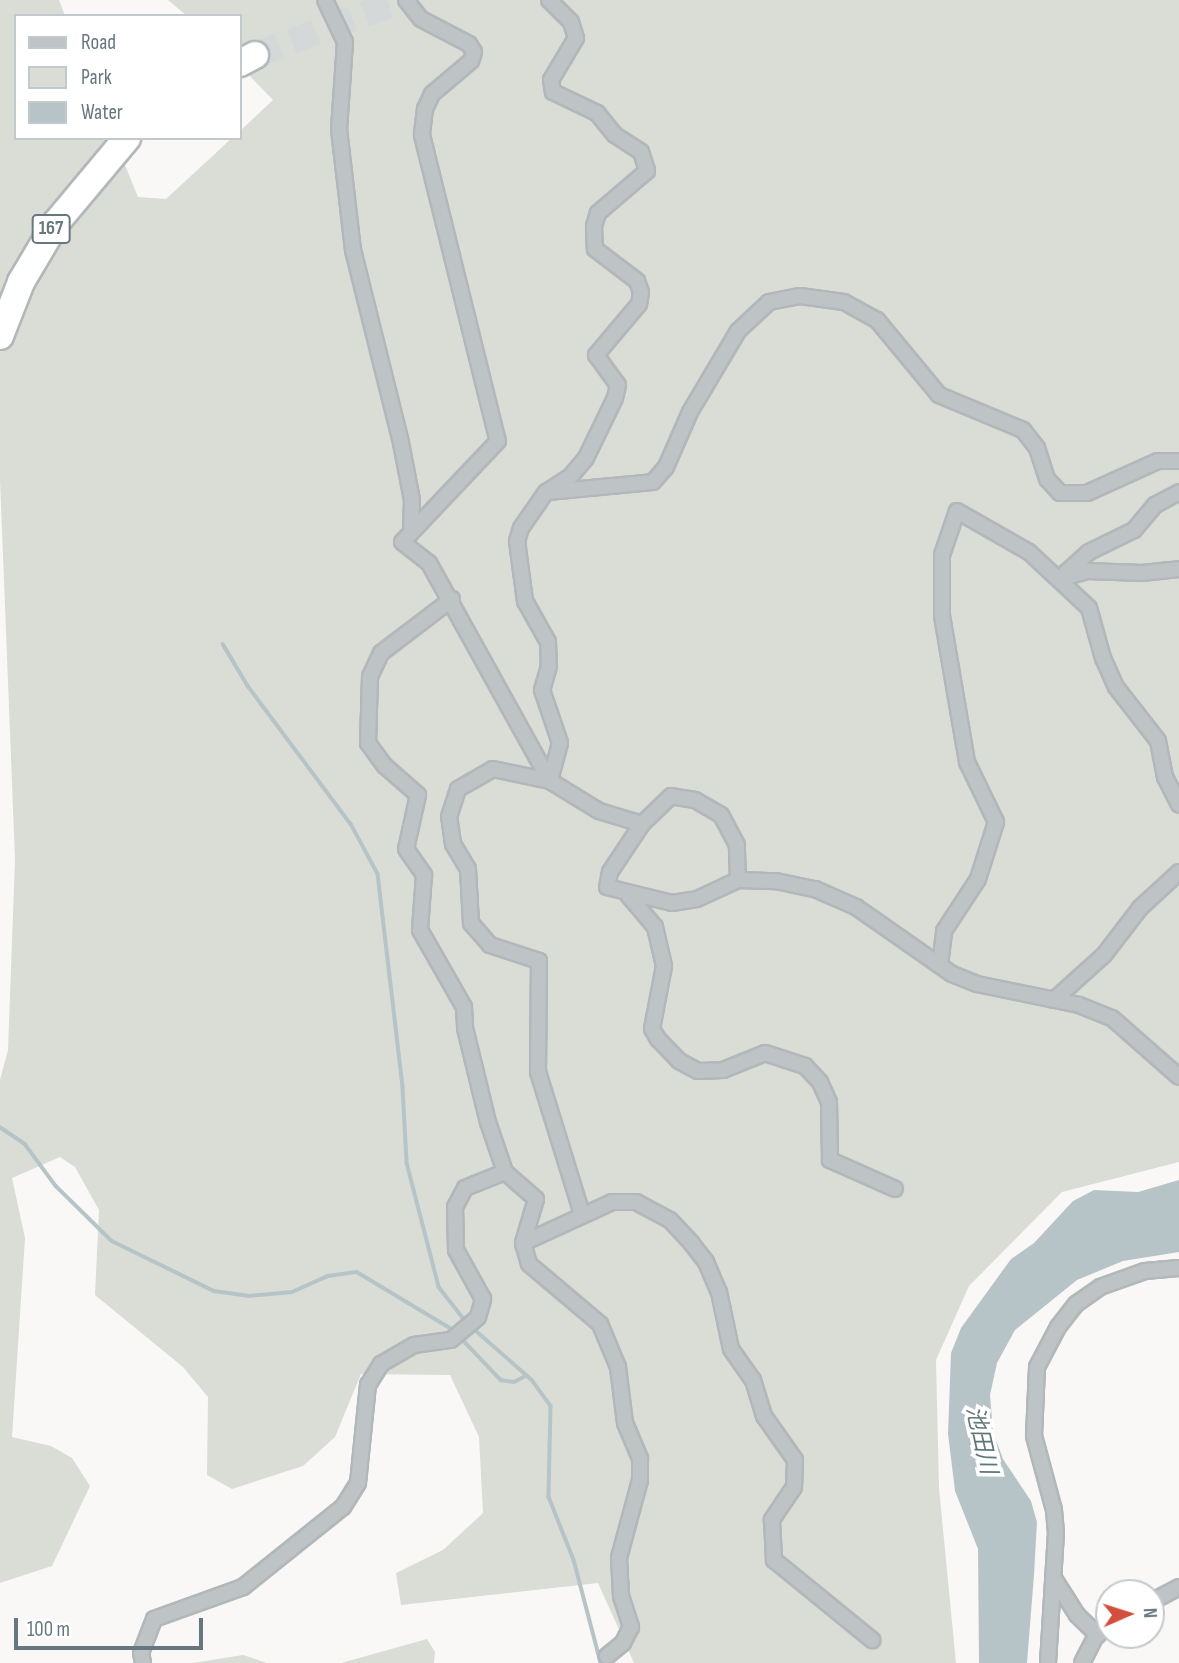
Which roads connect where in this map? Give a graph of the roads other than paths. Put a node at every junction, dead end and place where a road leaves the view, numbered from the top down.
1 (325, 0) edge
2 (406, 0) edge
3 (549, 0) edge
4 (125, 140) edge
5 (0, 336) edge
6 (1179, 461) edge
7 (546, 492) junction
8 (1179, 492) edge
9 (411, 528) junction
10 (1179, 569) edge
11 (1059, 579) junction
12 (452, 599) junction
13 (550, 781) junction
14 (1179, 805) edge
15 (642, 824) junction
16 (1179, 872) edge
17 (738, 880) junction
18 (628, 895) junction
19 (940, 965) junction
20 (1054, 1000) junction
21 (1179, 1076) edge
22 (505, 1172) junction
23 (895, 1188) dead end
24 (582, 1214) junction
25 (523, 1243) junction
26 (1179, 1268) edge
27 (1053, 1577) junction
28 (1095, 1625) edge
29 (872, 1640) dead end
30 (1095, 1643) edge
31 (607, 1656) dead end
32 (143, 1663) edge
33 (1048, 1663) edge
34 (1082, 1663) edge

1 - 9 street
2 - 9 street
3 - 7 street
4 - 5 highway, 167
6 - 7 street
7 - 13 street
8 - 11 street
9 - 12 street
10 - 11 street
11 - 14 street
11 - 19 street
12 - 13 street
12 - 22 street
13 - 15 street
13 - 24 street
15 - 17 street
15 - 18 street
16 - 20 street
17 - 18 street
17 - 19 street
18 - 23 street
19 - 20 street
20 - 21 street
22 - 25 street
22 - 32 street
24 - 25 street
24 - 29 street
25 - 31 street
26 - 27 street
27 - 28 street
27 - 33 street
30 - 34 street

